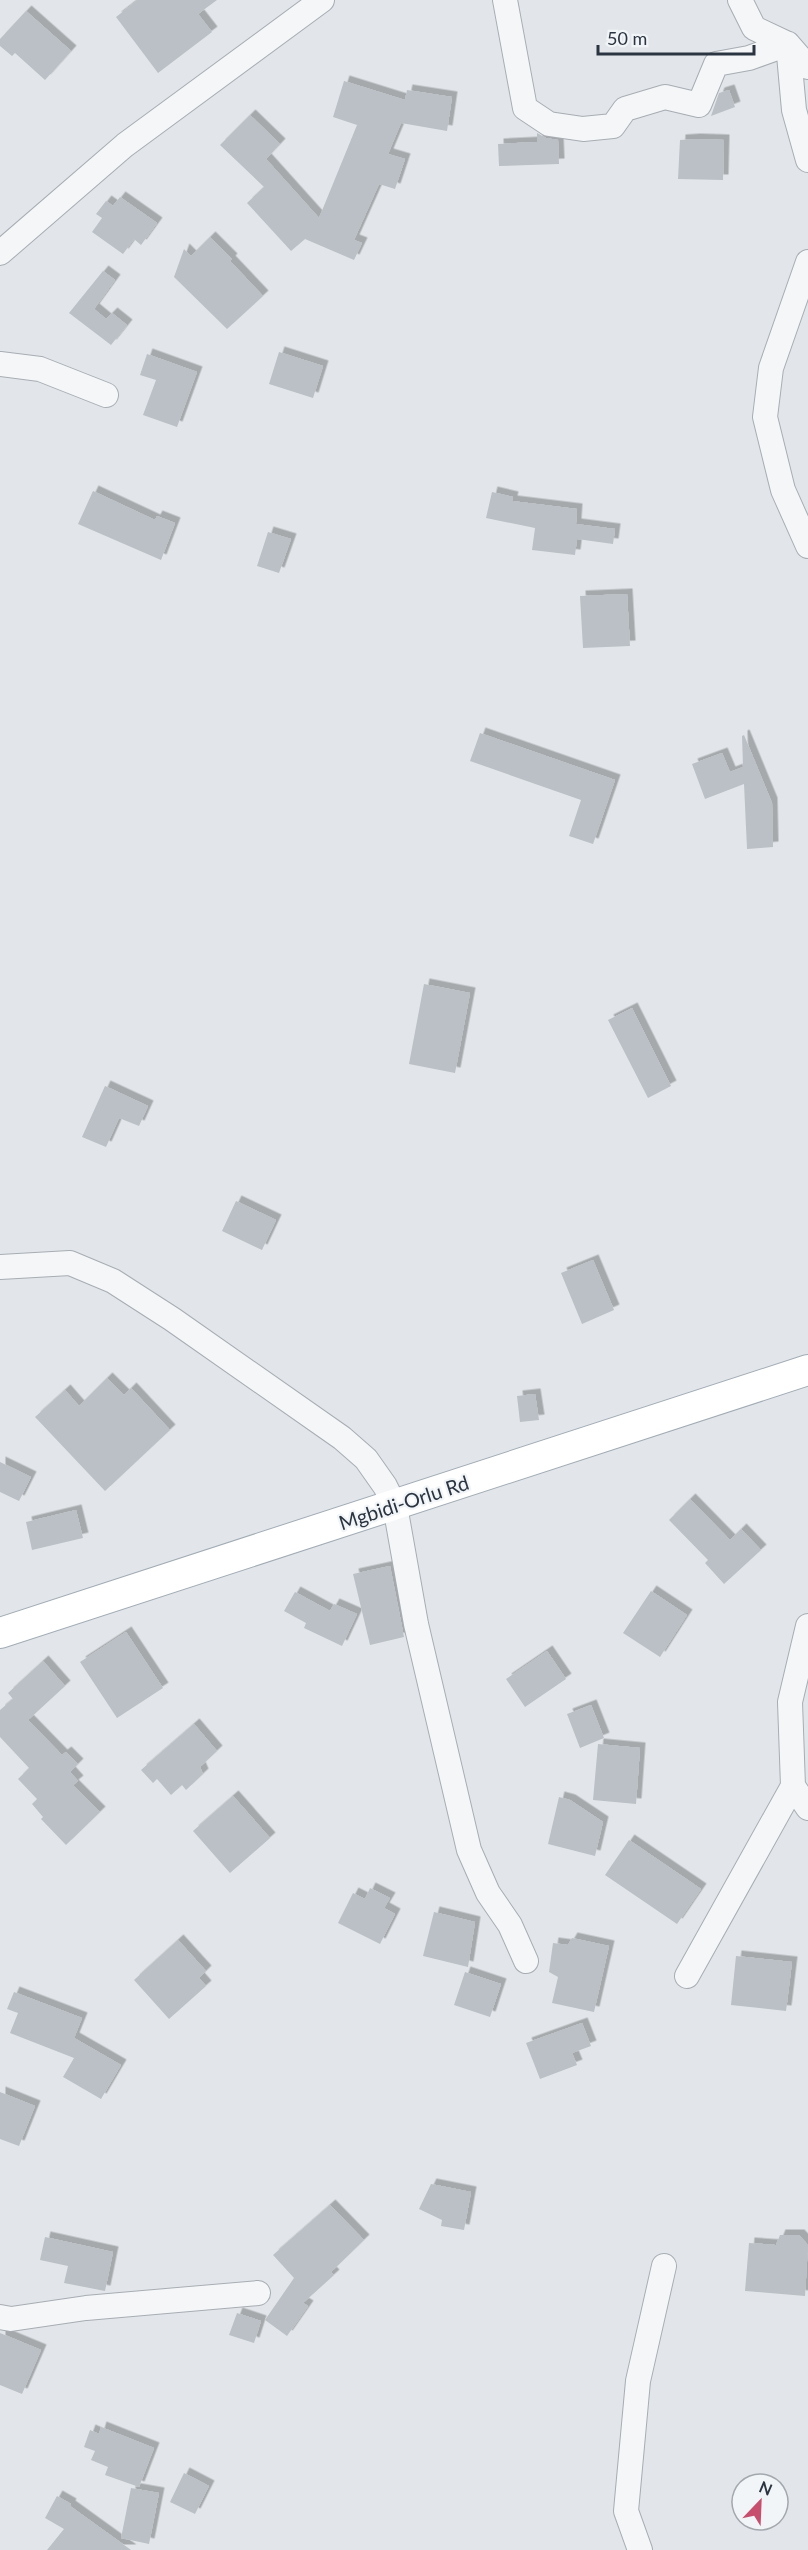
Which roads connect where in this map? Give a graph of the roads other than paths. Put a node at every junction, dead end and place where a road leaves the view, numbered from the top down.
1 (322, 0) edge
2 (505, 0) edge
3 (740, 0) edge
4 (788, 45) junction
5 (808, 67) edge
6 (808, 160) edge
7 (0, 253) edge
8 (808, 262) edge
9 (0, 364) edge
10 (106, 395) dead end
11 (808, 546) edge
12 (0, 1267) edge
13 (808, 1370) edge
14 (395, 1506) junction
15 (808, 1626) edge
16 (0, 1633) edge
17 (793, 1786) junction
18 (808, 1808) edge
19 (526, 1961) dead end
20 (687, 1976) dead end
21 (664, 2266) dead end
22 (258, 2293) dead end
23 (0, 2317) edge
24 (640, 2550) edge

1 - 7 street
2 - 4 street
3 - 4 street
4 - 5 street
4 - 6 street
8 - 11 street
9 - 10 street
12 - 14 street
13 - 14 main road, Mgbidi-Orlu Rd
14 - 16 main road, Mgbidi-Orlu Rd
14 - 19 street
15 - 17 street
17 - 18 street
17 - 20 street
21 - 24 street
22 - 23 street

